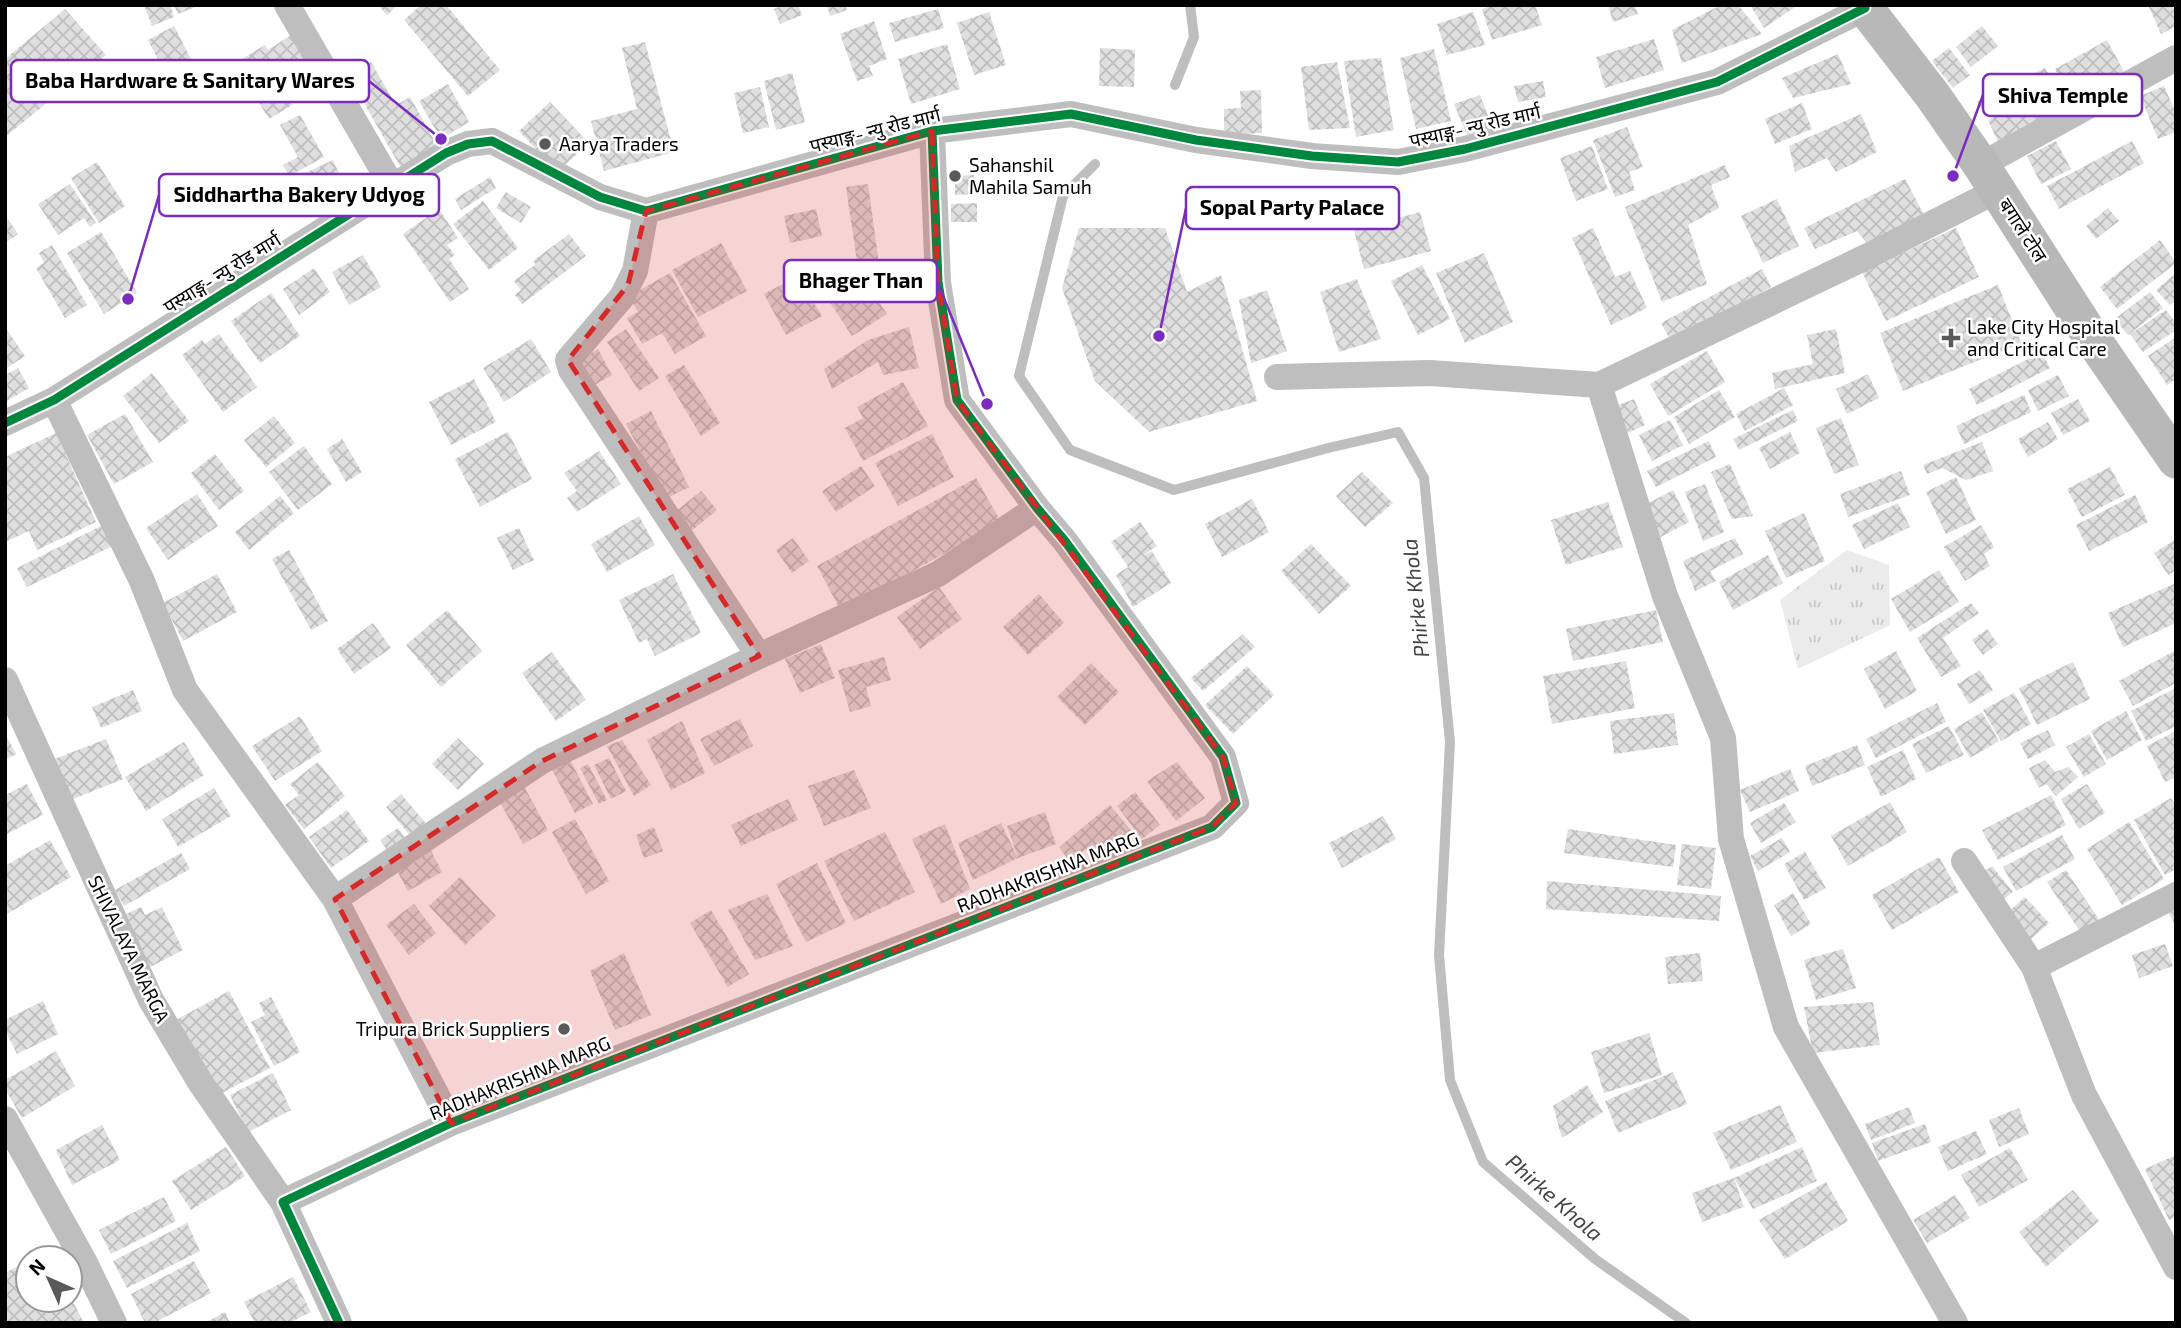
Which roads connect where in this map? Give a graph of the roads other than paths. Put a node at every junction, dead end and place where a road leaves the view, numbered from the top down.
1 (287, 5) edge
2 (1864, 7) edge
3 (2176, 58) edge
4 (932, 131) junction
5 (1989, 178) junction
6 (392, 186) junction
7 (646, 211) junction
8 (1277, 377) dead end
9 (1599, 384) junction
10 (54, 400) junction
11 (5, 424) edge
12 (2176, 460) edge
13 (1037, 508) junction
14 (759, 656) junction
15 (5, 680) edge
16 (1964, 861) dead end
17 (2176, 895) edge
18 (335, 899) junction
19 (2034, 967) junction
20 (5, 1119) edge
21 (451, 1123) junction
22 (283, 1202) junction
23 (2176, 1267) edge
24 (114, 1323) edge
25 (339, 1323) edge
26 (1955, 1323) edge

1 - 6 street
2 - 4 street, पस्याङ्ग- न्यु रोड मार्ग
2 - 5 main road, बगाले टोल
3 - 5 street
4 - 7 street, पस्याङ्ग- न्यु रोड मार्ग
4 - 13 street, RADHAKRISHNA MARG
5 - 9 street
5 - 12 main road, बगाले टोल
6 - 7 street, पस्याङ्ग- न्यु रोड मार्ग
6 - 10 street, पस्याङ्ग- न्यु रोड मार्ग
7 - 14 street
8 - 9 street
9 - 26 street
10 - 11 street, पस्याङ्ग- न्यु रोड मार्ग
10 - 18 street
13 - 14 street
13 - 21 street, RADHAKRISHNA MARG
14 - 18 street
15 - 22 street, SHIVALAYA MARGA
16 - 19 street
17 - 19 street
18 - 21 street
19 - 23 street
20 - 24 street
21 - 22 street, RADHAKRISHNA MARG
22 - 25 street

